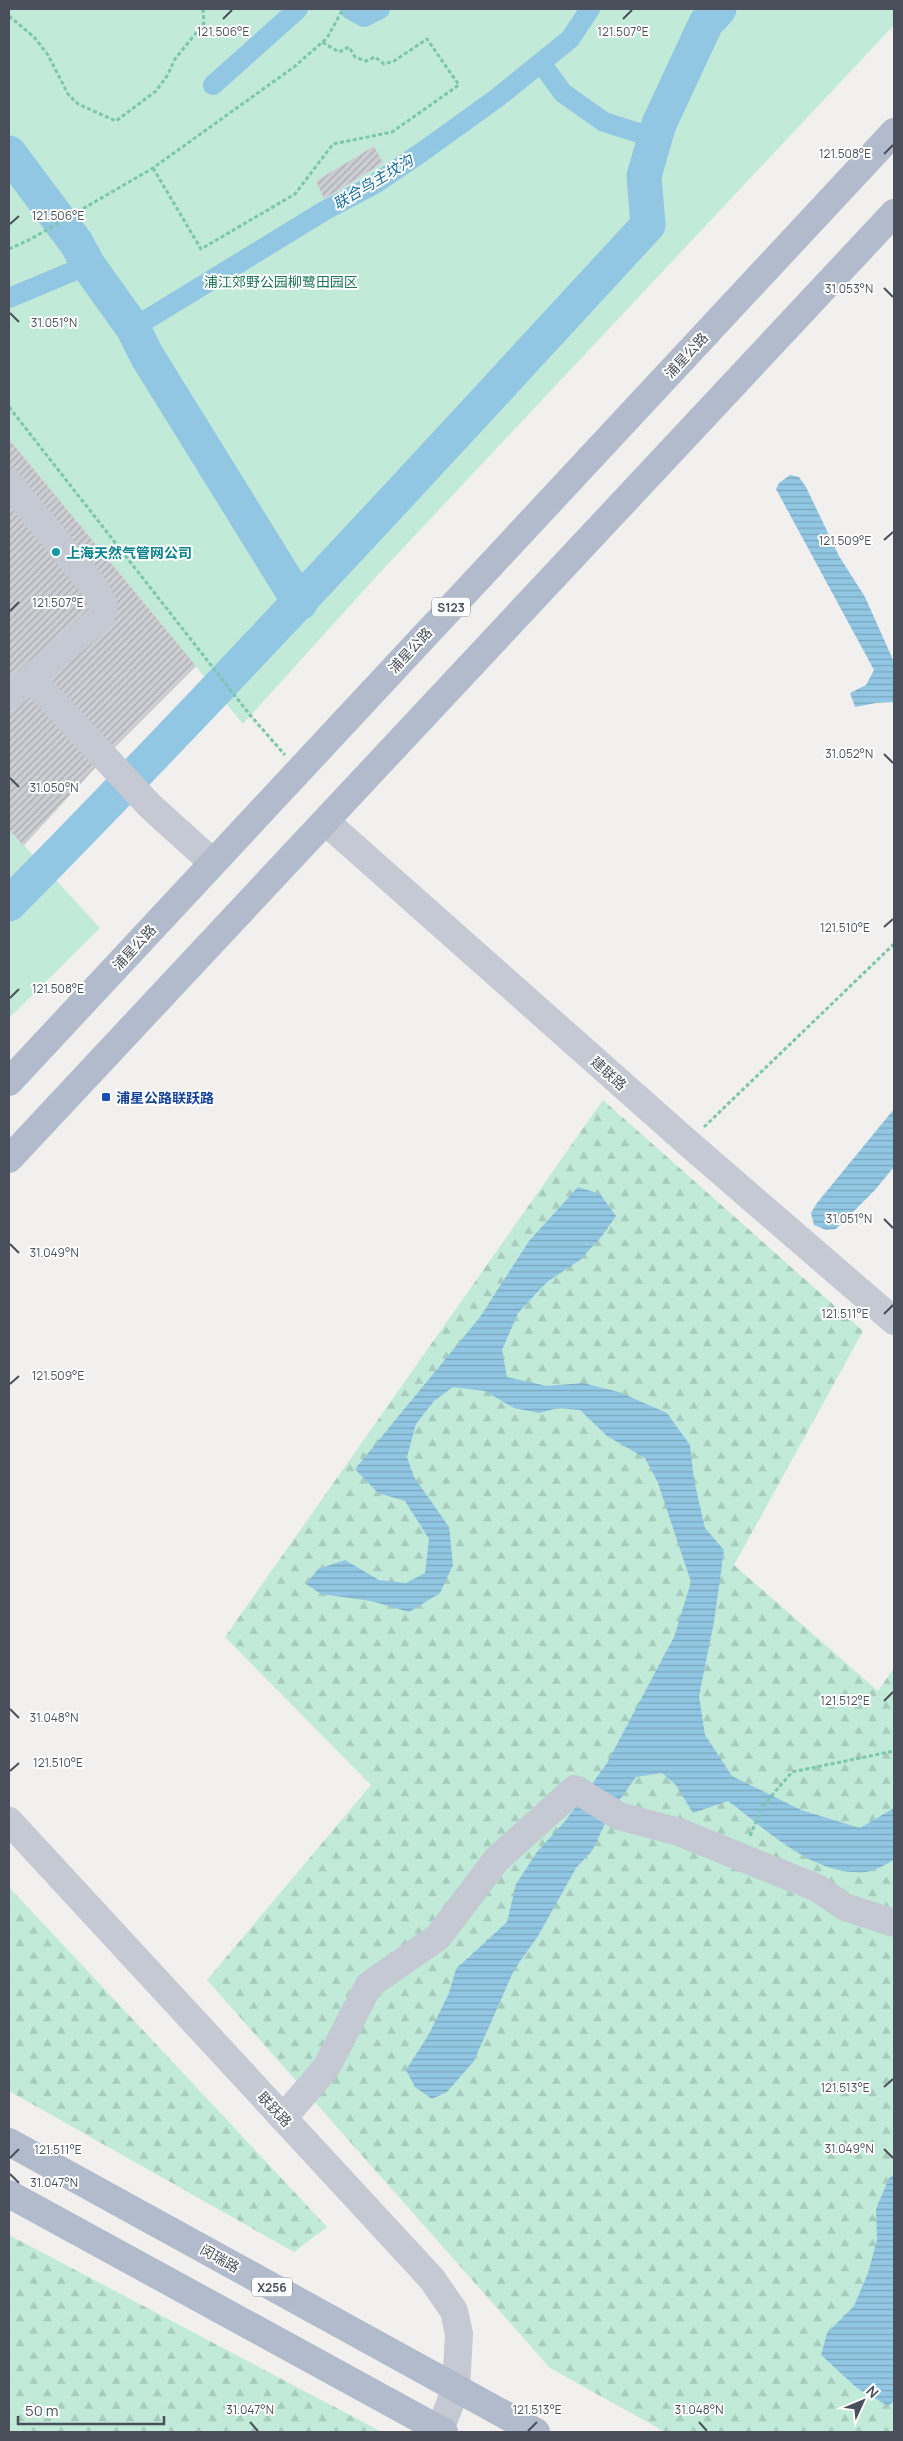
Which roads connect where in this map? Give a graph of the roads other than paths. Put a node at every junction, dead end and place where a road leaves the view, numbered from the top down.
1 (894, 132) edge
2 (894, 213) edge
3 (9, 482) edge
4 (32, 679) junction
5 (9, 697) edge
6 (326, 822) junction
7 (212, 862) junction
8 (9, 1082) edge
9 (9, 1159) edge
10 (894, 1322) edge
11 (9, 1821) edge
12 (894, 1923) edge
13 (283, 2118) junction
14 (9, 2142) edge
15 (9, 2194) edge
16 (456, 2388) junction
17 (442, 2431) edge
18 (536, 2432) edge

1 - 7 main road, 浦星公路 / S123
2 - 6 main road
3 - 4 street
4 - 5 street
4 - 7 street
6 - 9 main road
6 - 10 street, 建联路
7 - 8 main road, 浦星公路 / S123
11 - 13 street, 联跃路
12 - 13 street
13 - 16 street, 联跃路
14 - 16 main road, 闵瑞路 / X256
15 - 17 main road
16 - 17 street, 联跃路
16 - 18 main road, 闵瑞路 / X256

